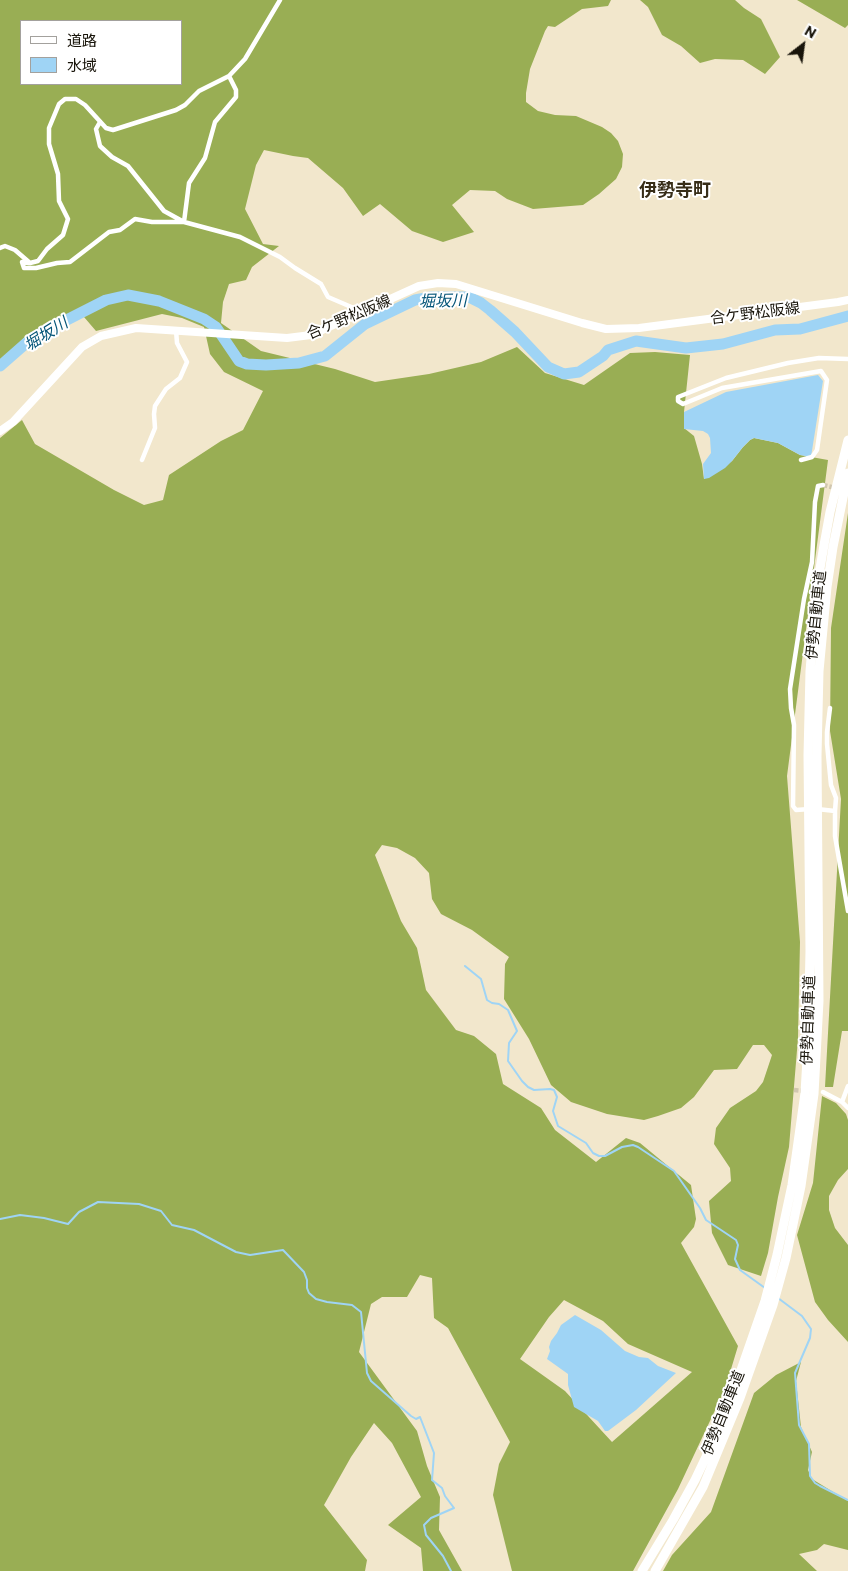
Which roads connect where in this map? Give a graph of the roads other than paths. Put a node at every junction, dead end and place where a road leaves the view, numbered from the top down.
1 (280, 0) edge
2 (229, 76) junction
3 (100, 122) junction
4 (184, 222) junction
5 (0, 248) edge
6 (30, 263) junction
7 (848, 300) edge
8 (364, 312) junction
9 (176, 330) junction
10 (848, 359) edge
11 (0, 431) edge
12 (848, 440) edge
13 (142, 460) dead end
14 (801, 460) dead end
15 (848, 473) edge
16 (823, 485) dead end
17 (830, 708) dead end
18 (834, 810) junction
19 (848, 911) edge
20 (848, 1086) edge
21 (823, 1092) dead end
22 (842, 1102) junction
23 (848, 1108) edge
24 (642, 1571) edge
25 (655, 1571) edge

1 - 2 street
2 - 3 street
2 - 4 street
3 - 4 street
3 - 6 street
4 - 6 street
4 - 8 street
5 - 6 street
7 - 8 main road, 合ケ野松阪線
8 - 9 main road, 合ケ野松阪線
9 - 11 main road, 合ケ野松阪線
9 - 13 street
10 - 14 street
12 - 24 highway, 伊勢自動車道
15 - 25 highway, 伊勢自動車道
16 - 18 street
17 - 18 street
18 - 19 street
20 - 22 street
21 - 22 street
22 - 23 street

